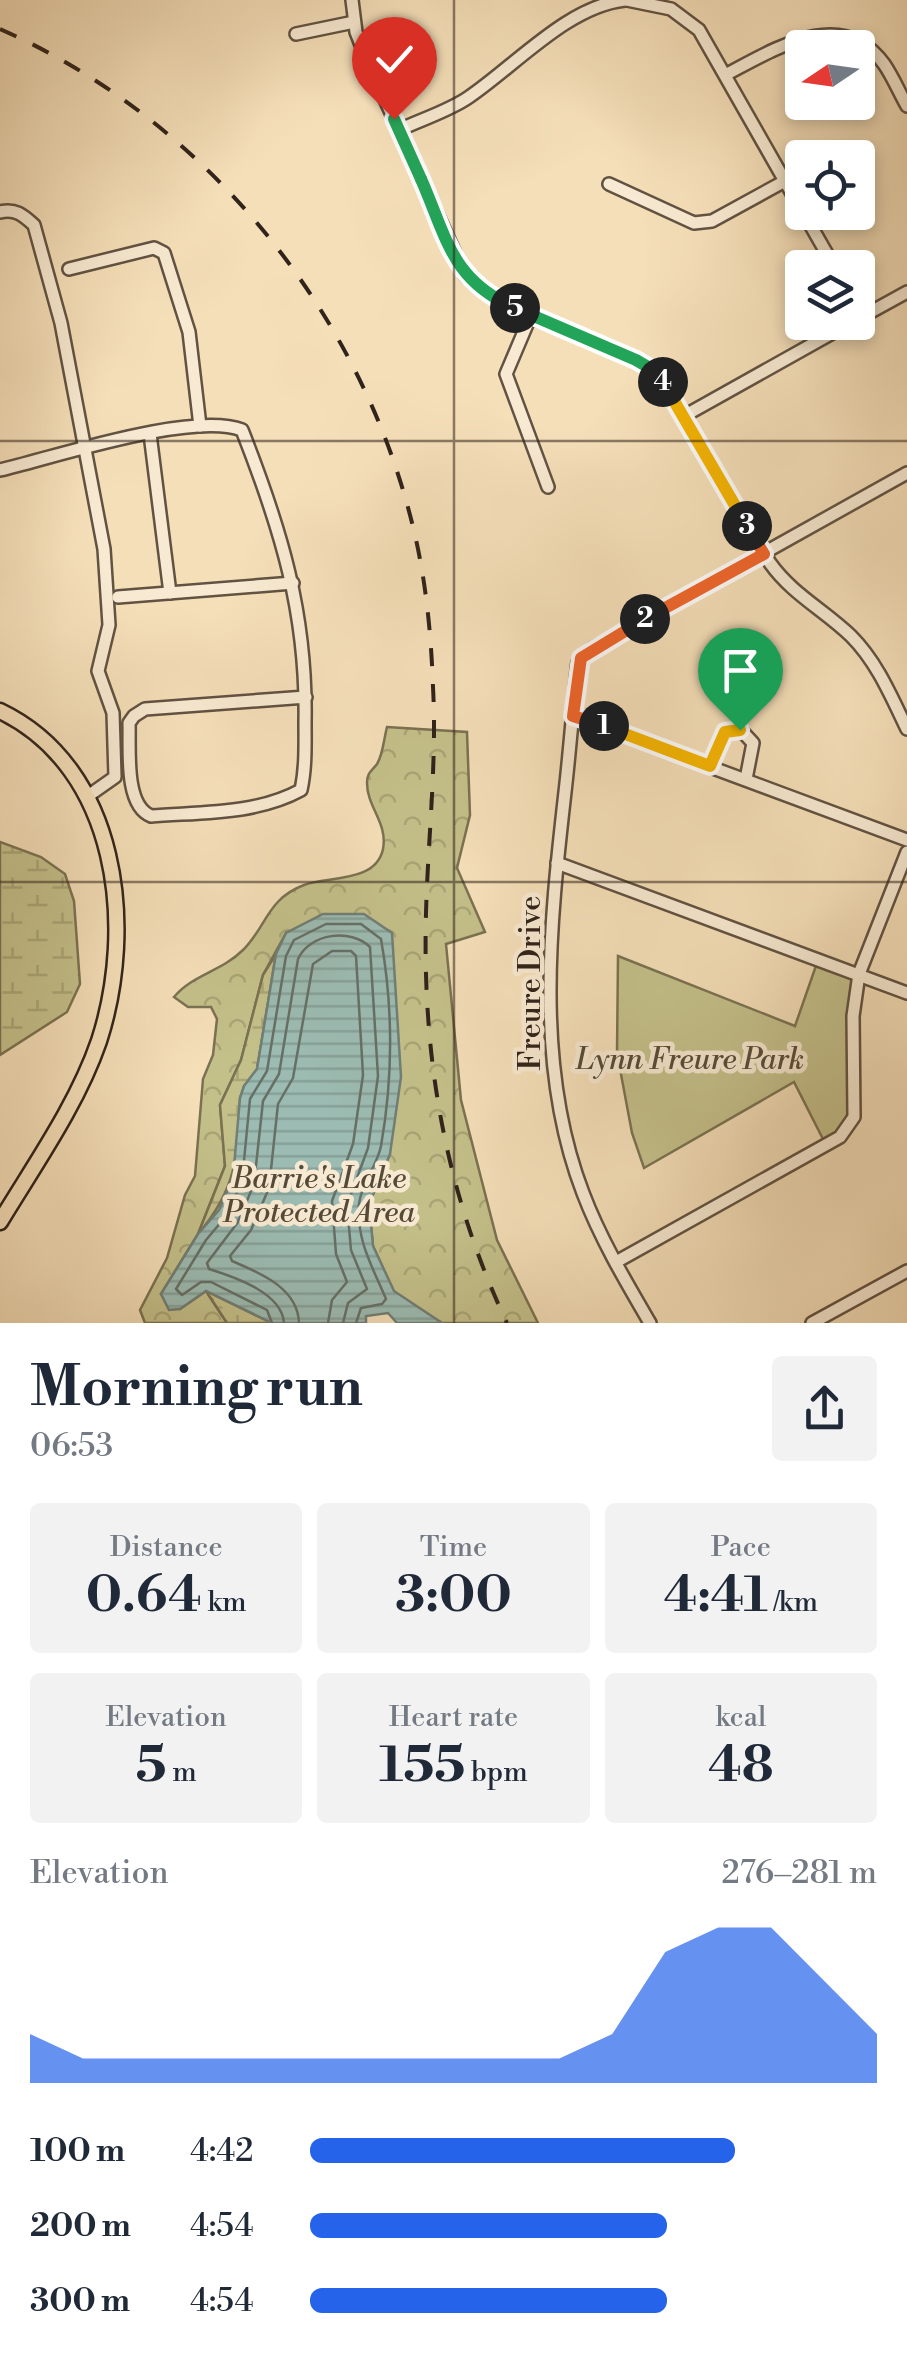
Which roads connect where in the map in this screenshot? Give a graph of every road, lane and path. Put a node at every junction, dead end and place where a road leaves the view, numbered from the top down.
1 (352, 0) edge
2 (626, 0) edge
3 (354, 22) junction
4 (296, 34) dead end
5 (727, 74) junction
6 (907, 106) edge
7 (400, 130) junction
8 (785, 181) joint
9 (609, 184) dead end
10 (0, 212) edge
11 (69, 269) dead end
12 (907, 292) edge
13 (875, 307) edge
14 (532, 315) junction
15 (815, 340) edge
16 (684, 416) junction
17 (200, 426) junction
18 (150, 434) junction
19 (84, 449) junction
20 (0, 470) edge
21 (907, 473) edge
22 (548, 488) dead end
23 (764, 554) junction
24 (293, 583) junction
25 (170, 592) junction
26 (118, 596) dead end
27 (306, 697) junction
28 (0, 711) edge
29 (573, 716) junction
30 (907, 729) edge
31 (710, 766) junction
32 (746, 779) junction
33 (88, 796) junction
34 (907, 840) edge
35 (907, 852) edge
36 (557, 863) junction
37 (859, 974) junction
38 (907, 993) edge
39 (0, 1222) edge
40 (616, 1262) junction
41 (907, 1271) edge
42 (650, 1323) edge
43 (812, 1323) edge

1 - 3 street
2 - 5 street
2 - 7 street
3 - 4 street
3 - 7 street
5 - 6 street
5 - 8 street
7 - 14 street
8 - 9 street
10 - 19 street
11 - 17 street
12 - 13 street
14 - 16 street
14 - 22 street
15 - 16 street
16 - 23 street
17 - 18 street
17 - 24 street
18 - 19 street
18 - 25 street
19 - 20 street
19 - 33 street
21 - 23 street, Freure Drive
23 - 29 street, Freure Drive
23 - 30 street
24 - 25 street
24 - 27 street
25 - 26 street
27 - 27 street
28 - 33 main road
29 - 31 street
29 - 36 street, Freure Drive
31 - 32 street
31 - 32 street
32 - 34 street
33 - 39 main road
35 - 37 street
36 - 37 street, Freure Drive
36 - 40 street, Freure Drive
37 - 38 street, Freure Drive
37 - 40 street
40 - 42 street, Freure Drive
41 - 43 street

